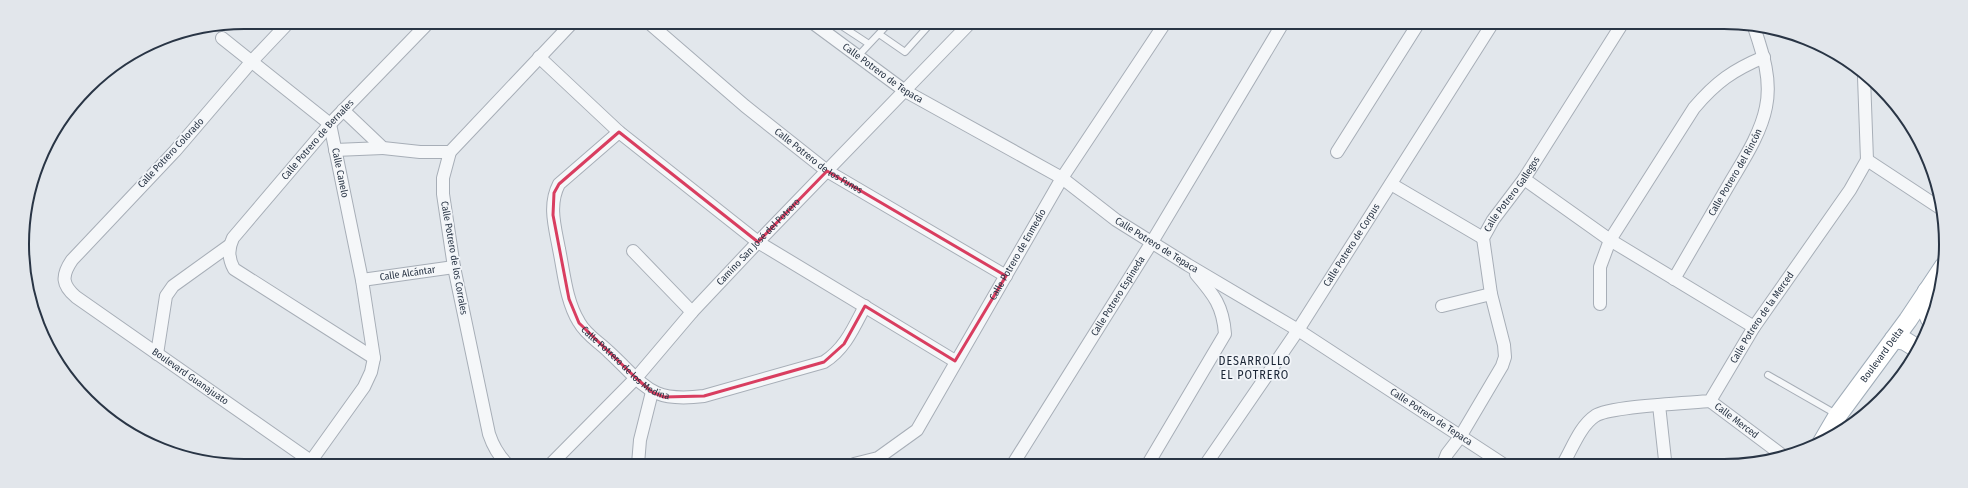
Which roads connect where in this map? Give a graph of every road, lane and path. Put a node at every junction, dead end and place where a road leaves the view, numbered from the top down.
1 (282, 29) edge
2 (422, 29) edge
3 (566, 29) edge
4 (657, 29) edge
5 (821, 29) edge
6 (846, 29) edge
7 (884, 29) edge
8 (925, 29) edge
9 (964, 29) edge
10 (1161, 29) edge
11 (1279, 29) edge
12 (1415, 29) edge
13 (1489, 29) edge
14 (1619, 29) edge
15 (1756, 32) edge
16 (879, 34) junction
17 (222, 38) dead end
18 (868, 44) junction
19 (858, 56) junction
20 (539, 57) junction
21 (1764, 57) junction
22 (252, 61) junction
23 (1864, 80) edge
24 (905, 91) junction
25 (343, 110) junction
26 (330, 124) junction
27 (619, 132) junction
28 (383, 148) junction
29 (335, 150) junction
30 (450, 152) junction
31 (1337, 152) dead end
32 (1867, 160) junction
33 (828, 171) junction
34 (1062, 178) junction
35 (1524, 179) junction
36 (1391, 184) junction
37 (1935, 205) edge
38 (1483, 238) junction
39 (1610, 240) junction
40 (758, 242) junction
41 (1152, 242) junction
42 (230, 245) junction
43 (632, 251) dead end
44 (1188, 265) junction
45 (454, 267) junction
46 (1006, 276) junction
47 (1936, 277) edge
48 (1674, 279) junction
49 (362, 280) junction
50 (66, 287) joint
51 (1927, 291) junction
52 (1491, 294) junction
53 (1600, 304) dead end
54 (865, 306) junction
55 (1442, 306) dead end
56 (692, 312) junction
57 (1928, 314) edge
58 (1754, 327) junction
59 (1298, 330) junction
60 (1894, 339) junction
61 (1913, 346) edge
62 (156, 354) junction
63 (374, 358) junction
64 (955, 361) junction
65 (1768, 375) dead end
66 (636, 378) junction
67 (652, 392) junction
68 (1710, 402) junction
69 (1659, 405) junction
70 (1838, 415) junction
71 (1828, 432) edge
72 (1460, 437) junction
73 (1778, 452) edge
74 (307, 459) edge
75 (316, 459) edge
76 (503, 459) edge
77 (556, 459) edge
78 (638, 459) edge
79 (874, 459) edge
80 (1016, 459) edge
81 (1151, 459) edge
82 (1209, 459) edge
83 (1444, 459) edge
84 (1494, 459) edge
85 (1566, 459) edge
86 (1665, 459) edge

1 - 22 street, Calle Potrero Colorado
2 - 25 street, Calle Potrero de Bernales
3 - 20 street, Calle Potrero de los Corrales
4 - 33 street, Calle Potrero de los Funes
5 - 19 street, Calle Potrero de Tepaca
6 - 18 lane
7 - 16 lane
8 - 16 lane
9 - 24 street, Camino San José del Potrero
10 - 34 street, Calle Potrero de Enmedio
11 - 41 street, Calle Potrero Espineda
12 - 31 street
13 - 36 street, Calle Potrero de Corpus
14 - 35 street, Calle Potrero Gallegos
15 - 21 street, Calle Potrero del Rincón
16 - 18 lane
17 - 22 street
18 - 19 lane
19 - 24 street, Calle Potrero de Tepaca
20 - 27 street
20 - 30 street, Calle Potrero de los Corrales
21 - 39 street
21 - 48 street, Calle Potrero del Rincón
22 - 26 street
22 - 50 street, Calle Potrero Colorado
23 - 32 street
24 - 33 street, Camino San José del Potrero
24 - 34 street, Calle Potrero de Tepaca
25 - 26 street, Calle Potrero de Bernales
25 - 28 street
26 - 29 street, Calle Canelo
26 - 42 street, Calle Potrero de Bernales
27 - 40 street
27 - 66 street, Calle Potrero de los Medina
28 - 29 street
28 - 30 street
29 - 49 street, Calle Canelo
30 - 45 street, Calle Potrero de los Corrales
32 - 37 street
32 - 58 street, Calle Potrero de la Merced
33 - 40 street, Camino San José del Potrero
33 - 46 street, Calle Potrero de los Funes
34 - 41 street, Calle Potrero de Tepaca
34 - 46 street, Calle Potrero de Enmedio
35 - 38 street, Calle Potrero Gallegos
35 - 39 street
36 - 38 street
36 - 59 street, Calle Potrero de Corpus
38 - 52 street, Calle Potrero Gallegos
39 - 48 street
39 - 53 street
40 - 54 street
40 - 56 street, Camino San José del Potrero
41 - 44 street, Calle Potrero de Tepaca
41 - 80 street, Calle Potrero Espineda
42 - 62 street
42 - 63 street
43 - 56 street
44 - 59 street, Calle Potrero de Tepaca
44 - 81 street
45 - 49 street, Calle Alcántar
45 - 76 street, Calle Potrero de los Corrales
46 - 64 street, Calle Potrero de Enmedio
47 - 51 main road, Boulevard Delta
48 - 58 street
49 - 63 street, Calle Canelo
50 - 62 street, Boulevard Guanajuato
51 - 57 main road
51 - 60 main road, Boulevard Delta
52 - 55 street
52 - 72 street, Calle Potrero Gallegos
54 - 64 street
54 - 67 street, Calle Potrero de los Medina
56 - 66 street, Camino San José del Potrero
58 - 68 street, Calle Potrero de la Merced
59 - 72 street, Calle Potrero de Tepaca
59 - 82 street, Calle Potrero de Corpus
60 - 61 main road
60 - 70 main road, Boulevard Delta
62 - 74 street, Boulevard Guanajuato
63 - 75 street, Calle Canelo
64 - 79 street, Calle Potrero de Enmedio
65 - 70 lane
66 - 67 street, Calle Potrero de los Medina
66 - 77 street, Camino San José del Potrero
67 - 78 street
68 - 69 street
68 - 73 street, Calle Merced
69 - 85 street
69 - 86 street
70 - 71 main road, Boulevard Delta
72 - 83 street, Calle Potrero Gallegos
72 - 84 street, Calle Potrero de Tepaca

